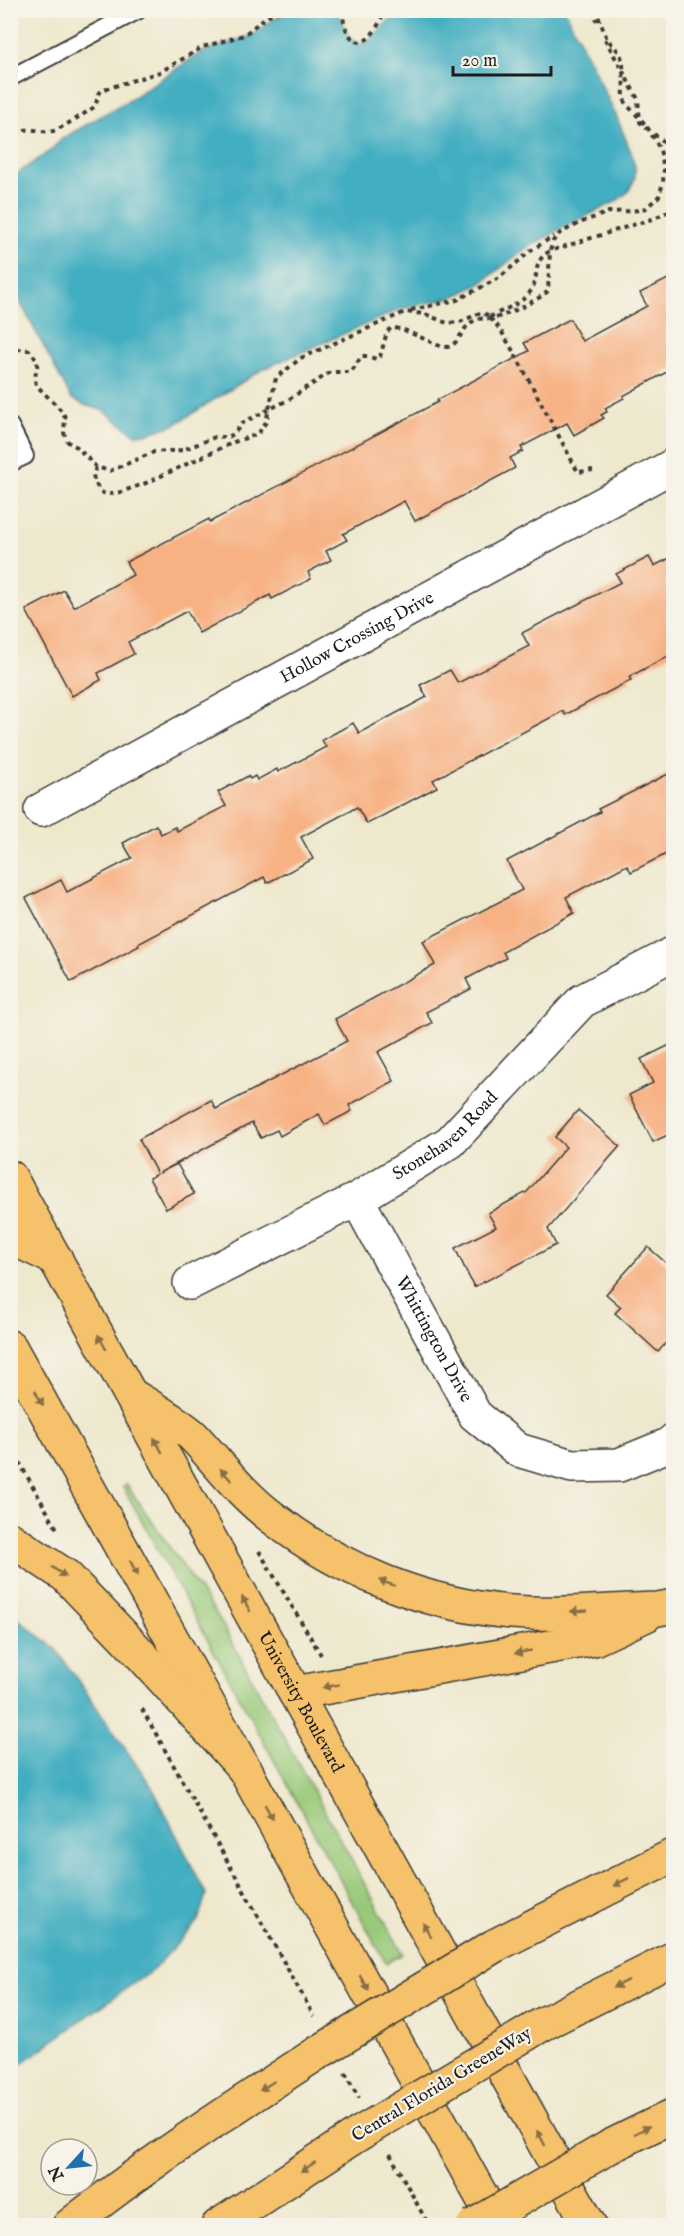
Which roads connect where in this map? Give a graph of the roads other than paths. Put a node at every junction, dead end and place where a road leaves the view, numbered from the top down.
1 (139, 10) edge
2 (10, 78) edge
3 (10, 426) edge
4 (10, 463) edge
5 (674, 465) edge
6 (41, 810) dead end
7 (674, 953) edge
8 (10, 1177) edge
9 (357, 1199) junction
10 (10, 1237) edge
11 (56, 1259) junction
12 (190, 1283) dead end
13 (10, 1347) edge
14 (130, 1394) junction
15 (674, 1440) edge
16 (10, 1539) edge
17 (666, 1608) edge
18 (295, 1693) junction
19 (247, 1772) junction
20 (674, 1855) edge
21 (674, 1958) edge
22 (674, 2115) edge
23 (109, 2194) junction
24 (58, 2226) edge
25 (69, 2226) edge
26 (218, 2226) edge
27 (473, 2226) edge
28 (498, 2226) edge
29 (590, 2226) edge

1 - 2 lane
3 - 4 lane
5 - 6 street, Hollow Crossing Drive
7 - 9 street, Stonehaven Road
8 - 11 main road, University Boulevard
9 - 12 street, Stonehaven Road
9 - 15 street, Whittington Drive
10 - 11 main road
14 -> 11 main road, University Boulevard
13 -> 19 main road
17 -> 14 main road
18 -> 14 main road, University Boulevard
16 -> 19 main road
17 -> 18 main road
29 -> 18 main road, University Boulevard
19 -> 28 main road
20 -> 23 main road, bridge
21 -> 26 main road, Central Florida GreeneWay, bridge
27 -> 22 main road, bridge
23 - 24 main road
23 - 25 main road

